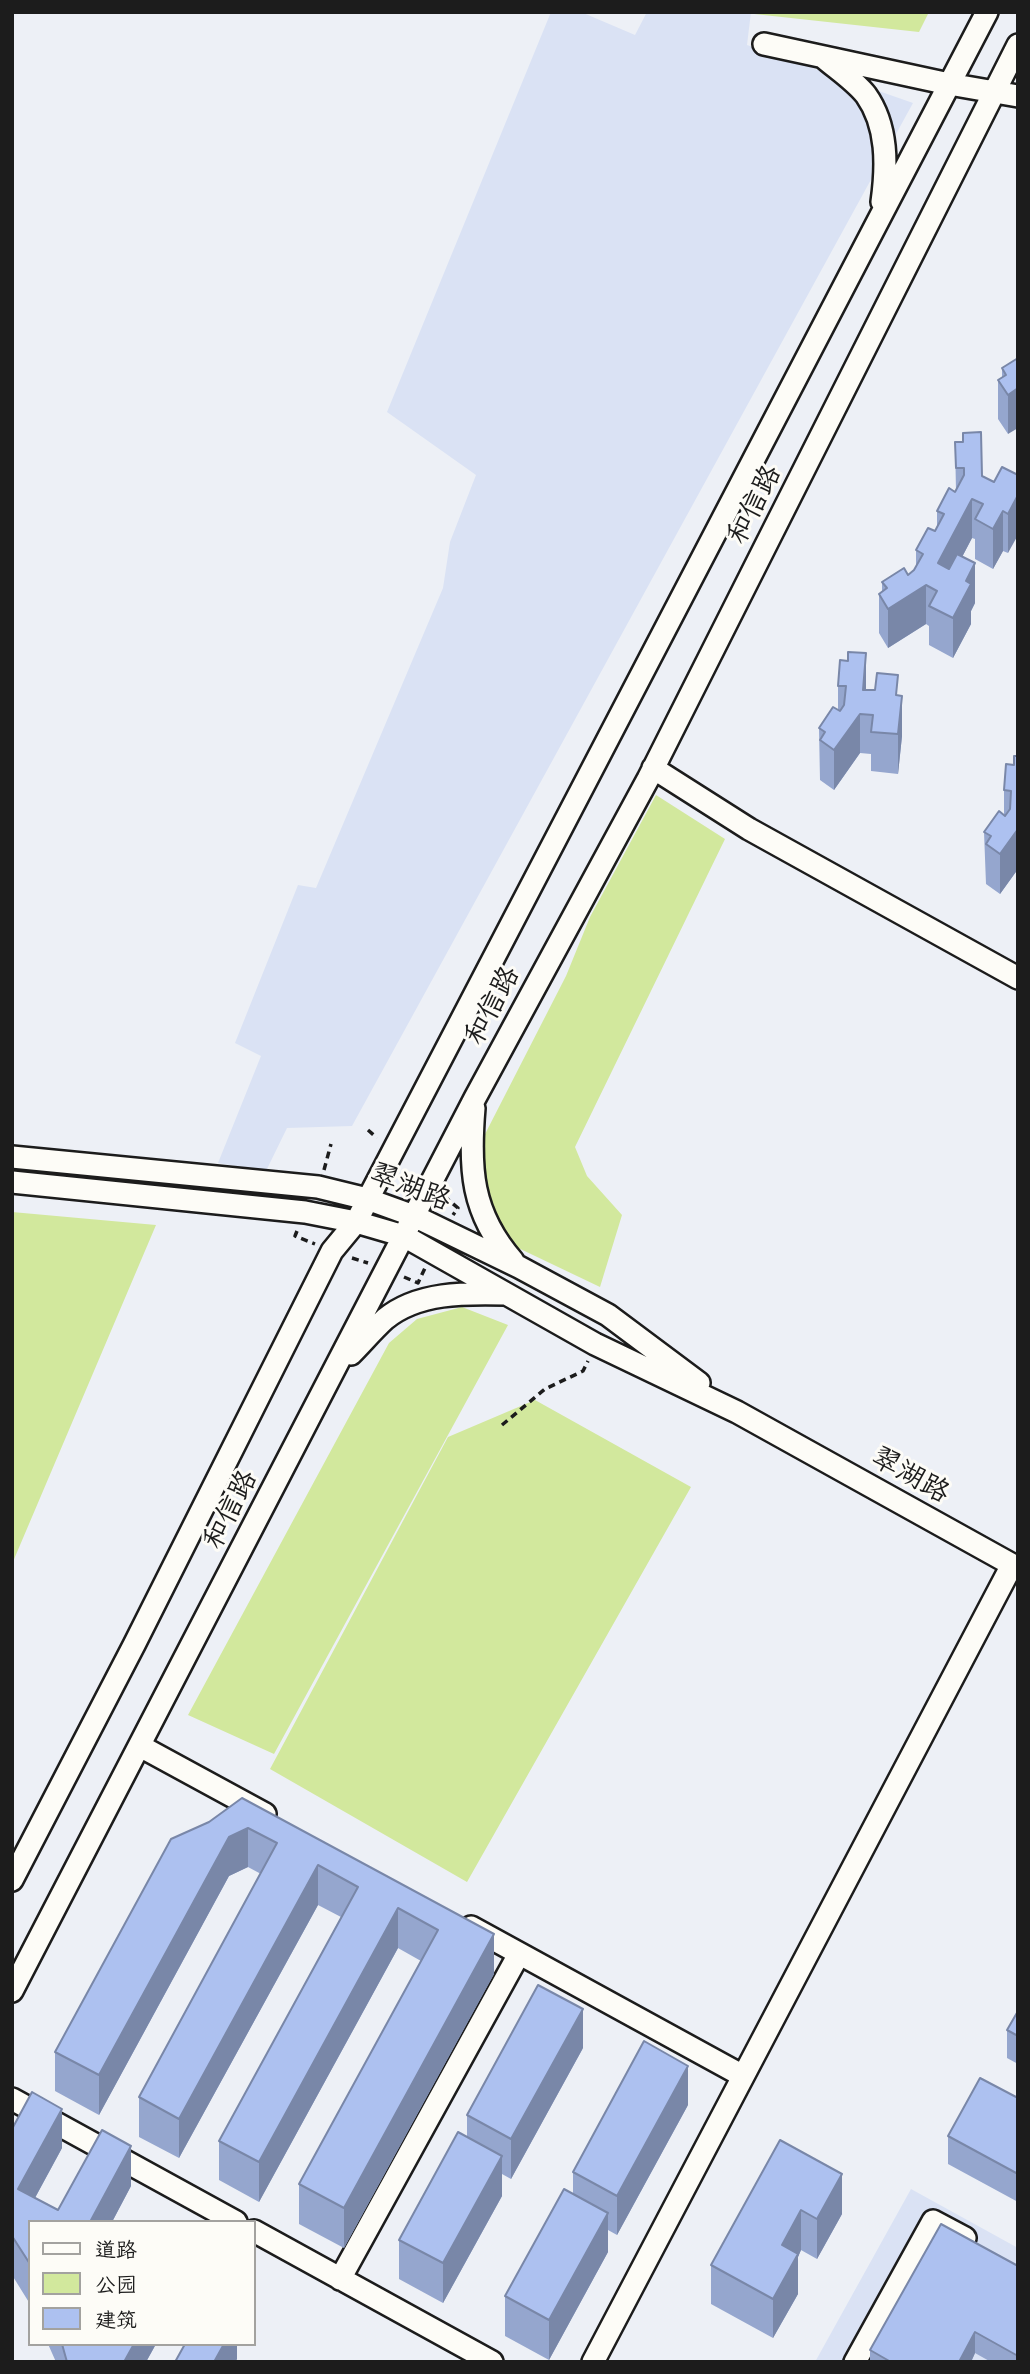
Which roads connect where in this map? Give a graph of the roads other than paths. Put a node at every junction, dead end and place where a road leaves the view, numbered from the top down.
1 (987, 12) edge
2 (764, 44) dead end
3 (1018, 45) edge
4 (822, 57) junction
5 (948, 84) junction
6 (993, 93) junction
7 (1018, 96) edge
8 (881, 216) junction
9 (653, 768) junction
10 (1018, 978) edge
11 (475, 1098) junction
12 (12, 1157) edge
13 (12, 1182) edge
14 (367, 1199) junction
15 (414, 1216) junction
16 (355, 1222) junction
17 (404, 1236) junction
18 (519, 1268) junction
19 (507, 1294) junction
20 (334, 1371) junction
21 (737, 1412) junction
22 (1015, 1566) edge
23 (140, 1746) junction
24 (283, 1824) edge
25 (12, 1880) edge
26 (451, 1916) edge
27 (519, 1954) junction
28 (12, 1992) edge
29 (743, 2076) junction
30 (12, 2099) edge
31 (232, 2220) edge
32 (256, 2232) edge
33 (981, 2248) edge
34 (340, 2279) junction
35 (492, 2362) edge
36 (593, 2362) edge
37 (855, 2362) edge

1 - 5 street, 和信路
2 - 4 street
3 - 6 street, 和信路
4 - 5 street
4 - 8 street
5 - 6 street
5 - 8 street, 和信路
6 - 7 street
6 - 9 street, 和信路
8 - 14 street, 和信路
9 - 10 street
9 - 11 street, 和信路
11 - 15 street, 和信路
11 - 18 street
12 - 14 street, 翠湖路
13 - 16 street, 翠湖路
14 - 15 street, 翠湖路
14 - 16 street, 和信路
15 - 17 street, 和信路
15 - 18 street, 翠湖路
16 - 17 street, 翠湖路
16 - 25 street, 和信路
17 - 19 street, 翠湖路
17 - 20 street, 和信路
18 - 21 street, 翠湖路
19 - 20 street
19 - 21 street, 翠湖路
20 - 23 street, 和信路
21 - 22 street, 翠湖路
22 - 29 street
23 - 24 street
23 - 28 street, 和信路
26 - 27 street
27 - 29 street
27 - 34 street
29 - 36 street
30 - 31 street
32 - 34 street
33 - 37 street
34 - 35 street

